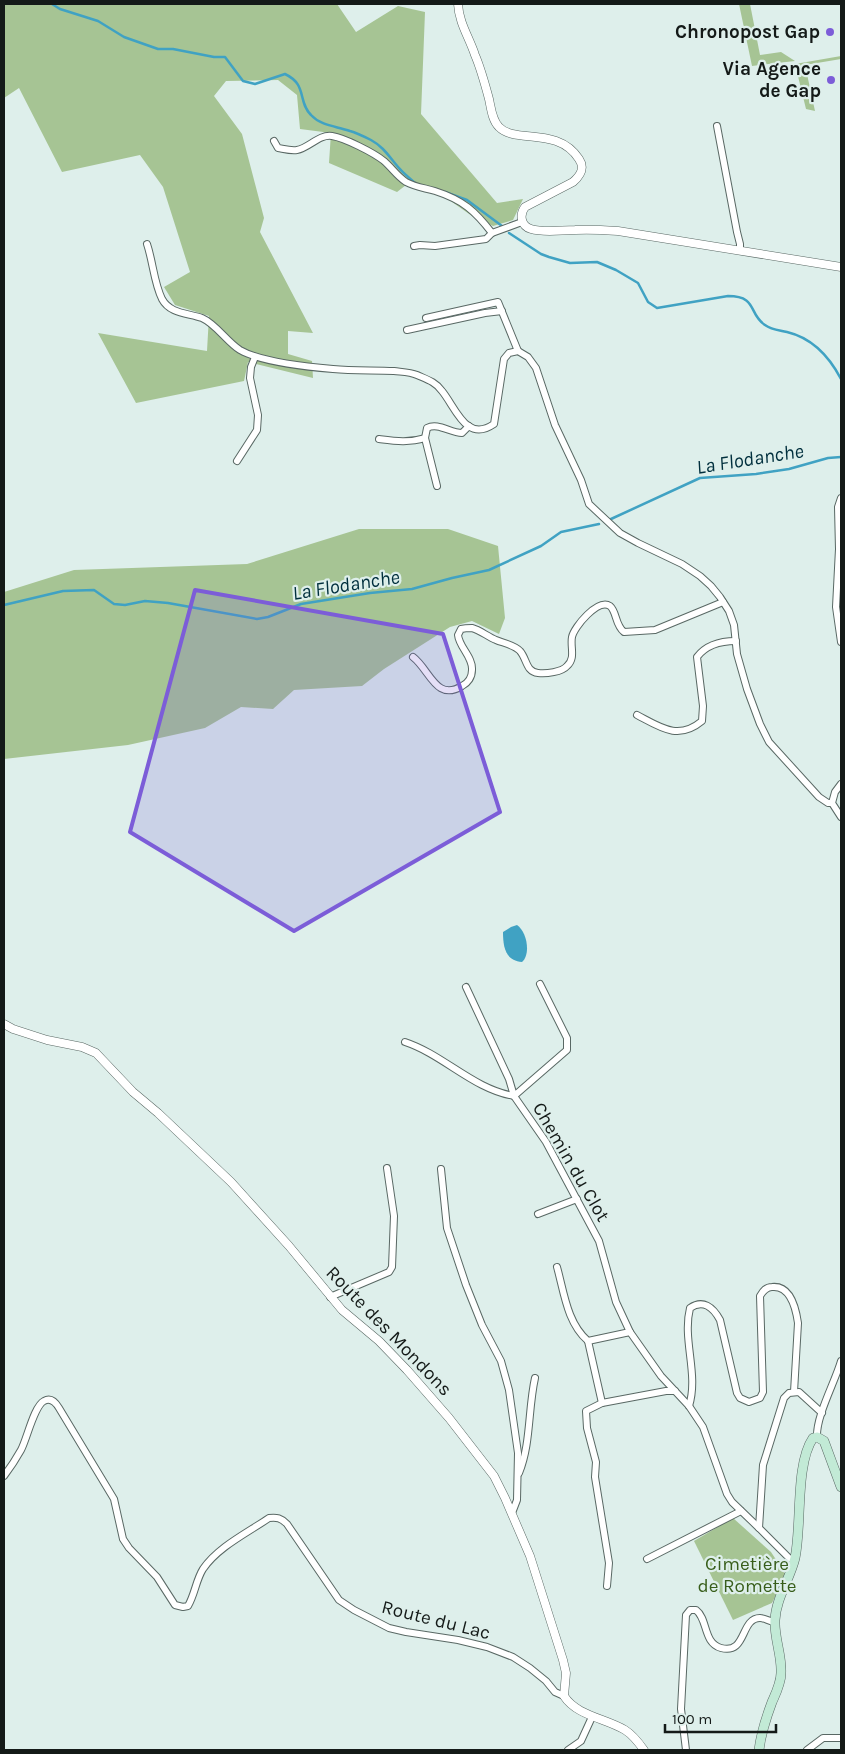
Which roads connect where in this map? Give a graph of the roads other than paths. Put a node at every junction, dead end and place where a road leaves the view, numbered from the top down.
1 (458, 4) edge
2 (717, 126) dead end
3 (274, 141) dead end
4 (522, 222) junction
5 (492, 233) junction
6 (147, 244) dead end
7 (414, 246) dead end
8 (740, 250) junction
9 (841, 267) edge
10 (502, 311) junction
11 (426, 318) dead end
12 (407, 330) dead end
13 (518, 351) junction
14 (255, 357) junction
15 (469, 426) junction
16 (379, 438) dead end
17 (425, 438) junction
18 (237, 461) dead end
19 (437, 486) dead end
20 (841, 498) edge
21 (723, 602) junction
22 (736, 640) junction
23 (841, 642) edge
24 (413, 657) dead end
25 (637, 715) dead end
26 (841, 784) edge
27 (832, 803) junction
28 (841, 817) edge
29 (540, 984) dead end
30 (466, 987) dead end
31 (4, 1024) edge
32 (405, 1042) dead end
33 (514, 1096) junction
34 (387, 1168) dead end
35 (441, 1169) dead end
36 (577, 1199) junction
37 (538, 1214) dead end
38 (557, 1266) dead end
39 (330, 1297) junction
40 (630, 1332) junction
41 (588, 1341) junction
42 (841, 1361) edge
43 (535, 1378) dead end
44 (675, 1391) junction
45 (794, 1392) junction
46 (602, 1403) junction
47 (689, 1406) junction
48 (822, 1413) junction
49 (817, 1437) junction
50 (4, 1476) edge
51 (518, 1477) junction
52 (841, 1487) edge
53 (741, 1511) junction
54 (512, 1513) junction
55 (759, 1528) junction
56 (647, 1559) dead end
57 (794, 1560) junction
58 (607, 1586) dead end
59 (775, 1622) junction
60 (564, 1696) junction
61 (592, 1716) junction
62 (841, 1738) edge
63 (568, 1750) edge
64 (644, 1750) edge
65 (686, 1750) edge
66 (759, 1750) edge
67 (807, 1750) edge

1 - 4 street
2 - 8 street
3 - 5 street
4 - 5 street
4 - 8 street
5 - 7 street
6 - 14 street
8 - 9 street
10 - 11 street
10 - 12 street
10 - 13 street
13 - 15 street
13 - 21 street
14 - 15 street
14 - 18 street
15 - 17 street
16 - 17 street
17 - 19 street
20 - 23 street
21 - 22 street
21 - 24 street
22 - 25 street
22 - 27 street
26 - 27 street
27 - 28 street
29 - 33 street
30 - 33 street
31 - 39 street, Route des Mondons
32 - 33 street, Chemin du Clot
33 - 36 street, Chemin du Clot
34 - 39 street
35 - 51 street
36 - 37 street
36 - 40 street, Chemin du Clot
38 - 41 street
39 - 54 street, Route des Mondons
40 - 41 street
40 - 44 street, Chemin du Clot
41 - 46 street
42 - 48 street
43 - 51 street
44 - 46 street
44 - 47 street, Chemin du Clot
45 - 47 street
45 - 48 street
45 - 55 street
46 - 58 street
47 - 53 street, Chemin du Clot
48 - 49 street
49 - 52 main road
49 - 57 main road
50 - 60 street, Route du Lac
51 - 54 street
53 - 55 street, Chemin du Clot
53 - 56 street
54 - 60 street, Route des Mondons
55 - 57 street, Chemin du Clot
57 - 59 main road
59 - 65 street
59 - 66 main road
60 - 61 street
61 - 63 street
61 - 64 street
62 - 67 street

